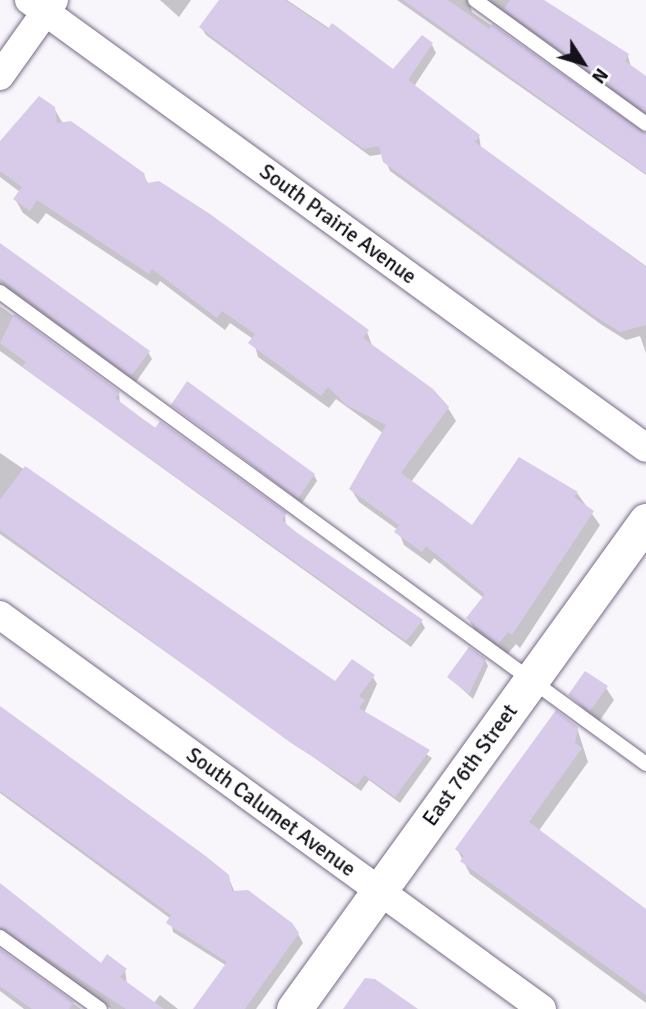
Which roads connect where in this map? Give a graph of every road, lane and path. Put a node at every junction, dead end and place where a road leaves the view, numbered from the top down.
1 (475, 0) edge
2 (43, 4) edge
3 (0, 76) edge
4 (646, 124) edge
5 (0, 292) edge
6 (646, 448) edge
7 (646, 521) edge
8 (0, 615) edge
9 (531, 681) junction
10 (646, 764) edge
11 (379, 891) junction
12 (0, 936) edge
13 (100, 1009) edge
14 (294, 1009) edge
15 (542, 1009) edge

1 - 4 lane
2 - 3 street
2 - 6 street, South Prairie Avenue
5 - 9 lane
7 - 9 street, East 76th Street
8 - 11 street, South Calumet Avenue
9 - 10 lane
9 - 11 street, East 76th Street
11 - 14 street, East 76th Street
11 - 15 street, South Calumet Avenue
12 - 13 lane

